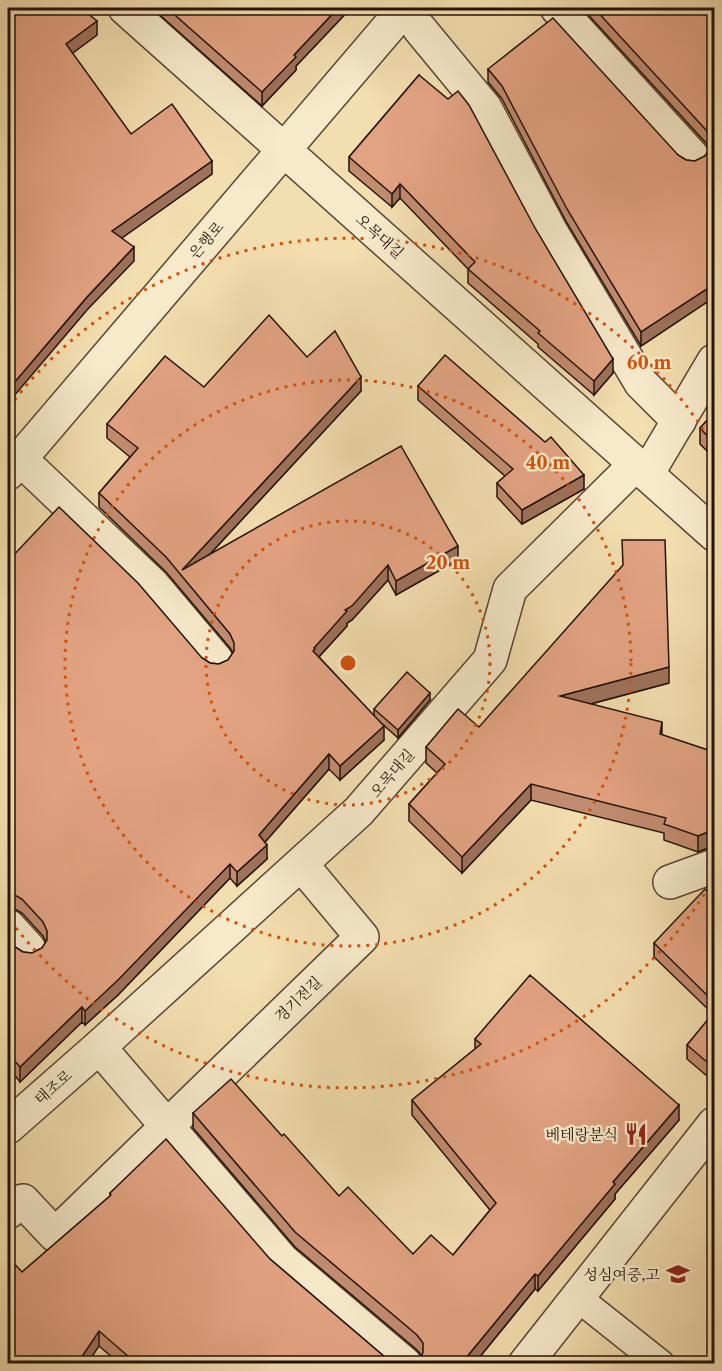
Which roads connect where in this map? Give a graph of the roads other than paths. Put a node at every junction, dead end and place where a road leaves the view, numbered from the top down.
1 (125, 8) edge
2 (557, 8) edge
3 (412, 18) edge
4 (284, 150) junction
5 (692, 156) dead end
6 (714, 361) edge
7 (679, 421) junction
8 (642, 469) junction
9 (21, 472) edge
10 (714, 534) edge
11 (216, 660) dead end
12 (301, 864) junction
13 (714, 866) edge
14 (670, 882) dead end
15 (99, 1047) junction
16 (714, 1124) edge
17 (8, 1127) edge
18 (168, 1127) junction
19 (8, 1212) edge
20 (578, 1298) junction
21 (405, 1364) edge
22 (525, 1364) edge
23 (661, 1364) edge

1 - 4 street, 오목대길
2 - 5 street
3 - 4 street, 은행로
3 - 7 street, 은행로
4 - 8 street, 오목대길
4 - 9 street, 은행로
6 - 7 street, 오목대길
7 - 8 street, 오목대길
8 - 10 street, 오목대길
8 - 12 street, 오목대길
9 - 11 street, 은행로
12 - 15 street, 오목대길
12 - 18 street, 경기전길
13 - 14 street
15 - 17 street, 태조로
15 - 18 street
16 - 20 street
18 - 19 street, 경기전길
18 - 21 street
20 - 22 street
20 - 23 lane

